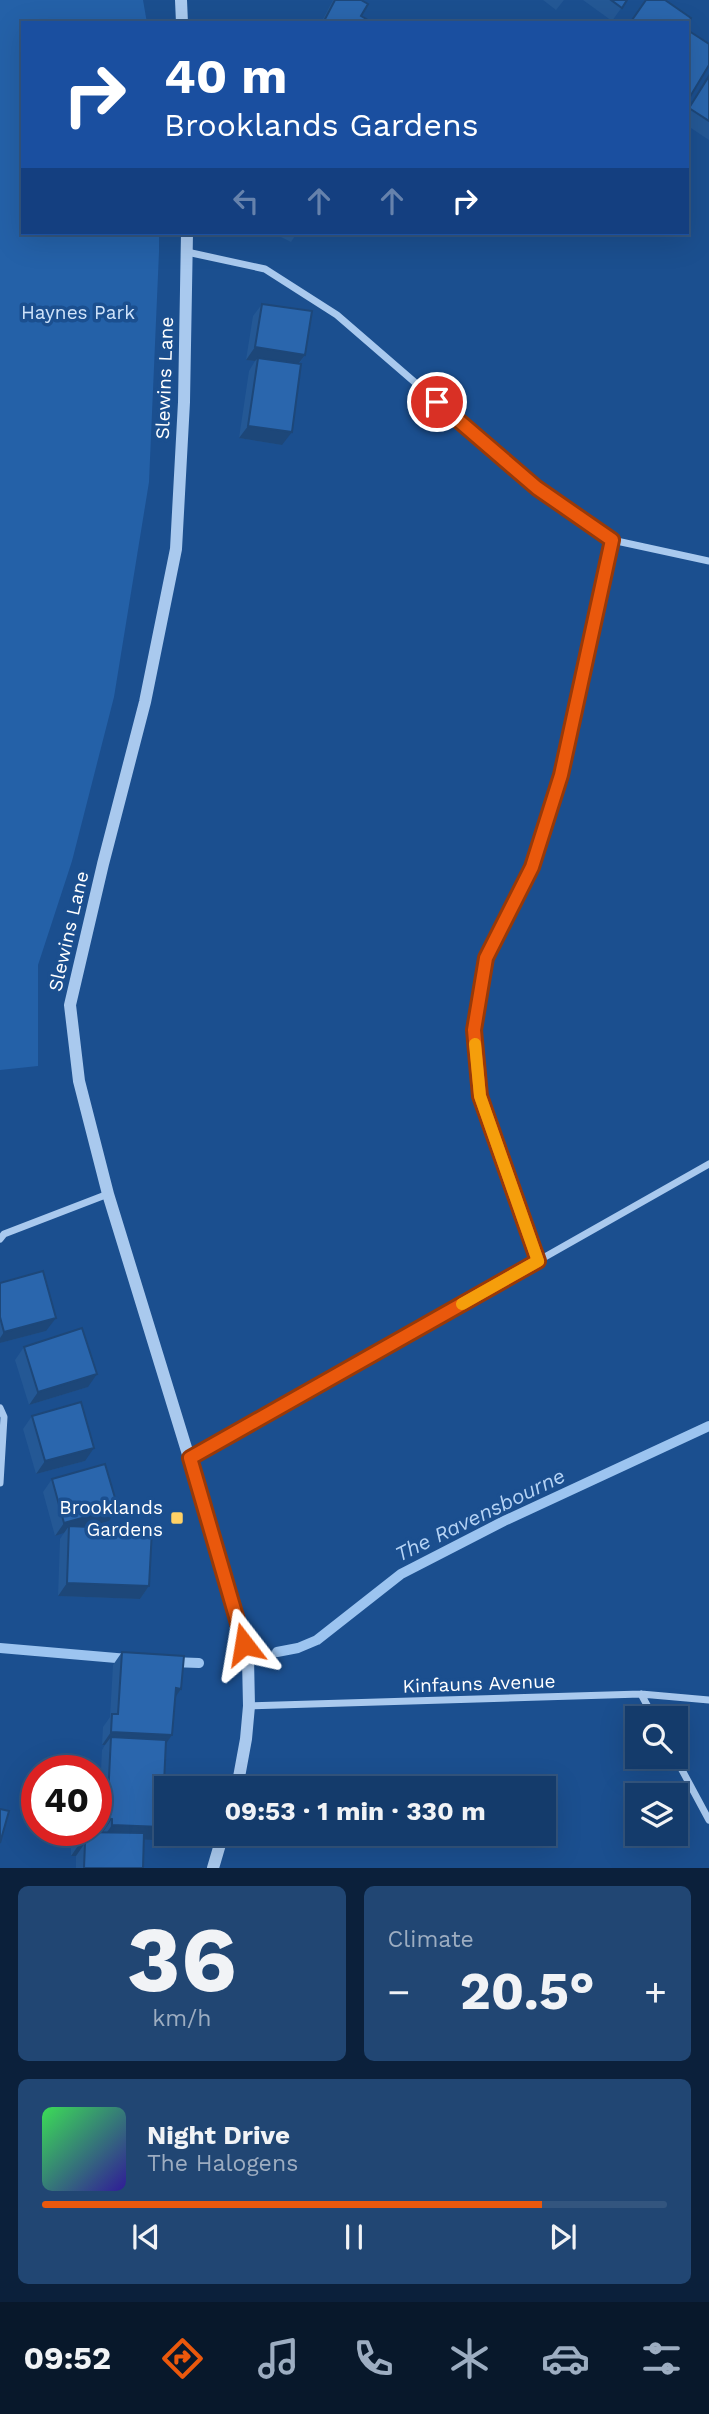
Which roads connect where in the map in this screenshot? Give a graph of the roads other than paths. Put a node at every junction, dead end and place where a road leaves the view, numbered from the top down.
1 (181, 0) edge
2 (182, 21) edge
3 (187, 235) edge
4 (187, 253) junction
5 (612, 540) junction
6 (709, 561) edge
7 (709, 1164) edge
8 (108, 1195) junction
9 (0, 1239) edge
10 (538, 1261) junction
11 (0, 1408) edge
12 (190, 1458) junction
13 (0, 1483) edge
14 (641, 1694) junction
15 (709, 1700) edge
16 (249, 1706) junction
17 (648, 1706) edge
18 (681, 1769) edge
19 (239, 1776) edge
20 (709, 1820) edge
21 (219, 1846) edge
22 (213, 1868) edge

1 - 2 street
3 - 4 street, Slewins Lane
4 - 5 street
4 - 8 street, Slewins Lane
5 - 6 street
5 - 10 street
7 - 10 street
8 - 9 street
8 - 12 street, Slewins Lane
10 - 12 street
11 - 13 street
12 - 16 street, Slewins Lane
14 - 15 street, Kinfauns Avenue
14 - 16 street, Kinfauns Avenue
14 - 17 street
16 - 19 street, Slewins Lane
18 - 20 street
21 - 22 street

